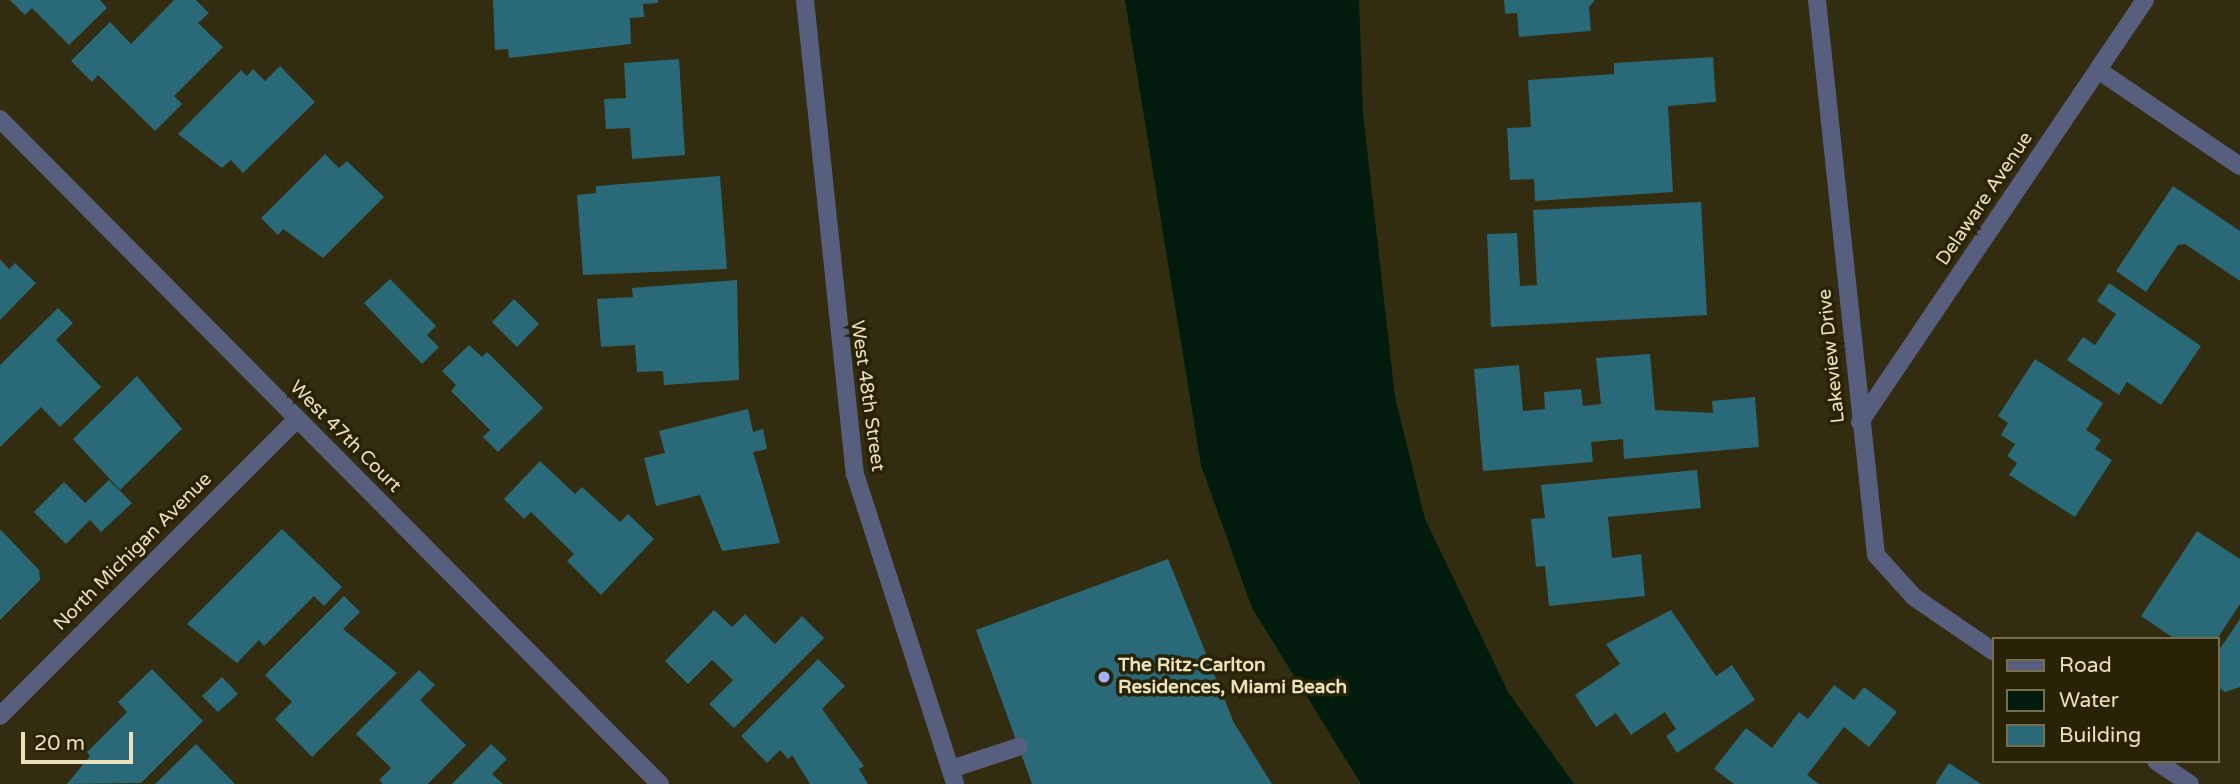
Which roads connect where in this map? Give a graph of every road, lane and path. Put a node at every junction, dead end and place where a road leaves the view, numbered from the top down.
1 (804, 0) edge
2 (1817, 0) edge
3 (2146, 0) edge
4 (2098, 70) junction
5 (0, 119) edge
6 (2240, 166) edge
7 (297, 419) junction
8 (1860, 422) junction
9 (1992, 650) edge
10 (0, 716) edge
11 (1018, 747) dead end
12 (2159, 763) edge
13 (953, 776) edge
14 (660, 784) edge
15 (2190, 784) edge

1 - 13 street, West 48th Street
2 - 8 street, Lakeview Drive
3 - 4 street, Delaware Avenue
4 - 6 street
4 - 8 street, Delaware Avenue
5 - 7 street, West 47th Court
7 - 10 street, North Michigan Avenue
7 - 14 street, West 47th Court
8 - 9 street, Lakeview Drive
11 - 13 street
12 - 15 street

